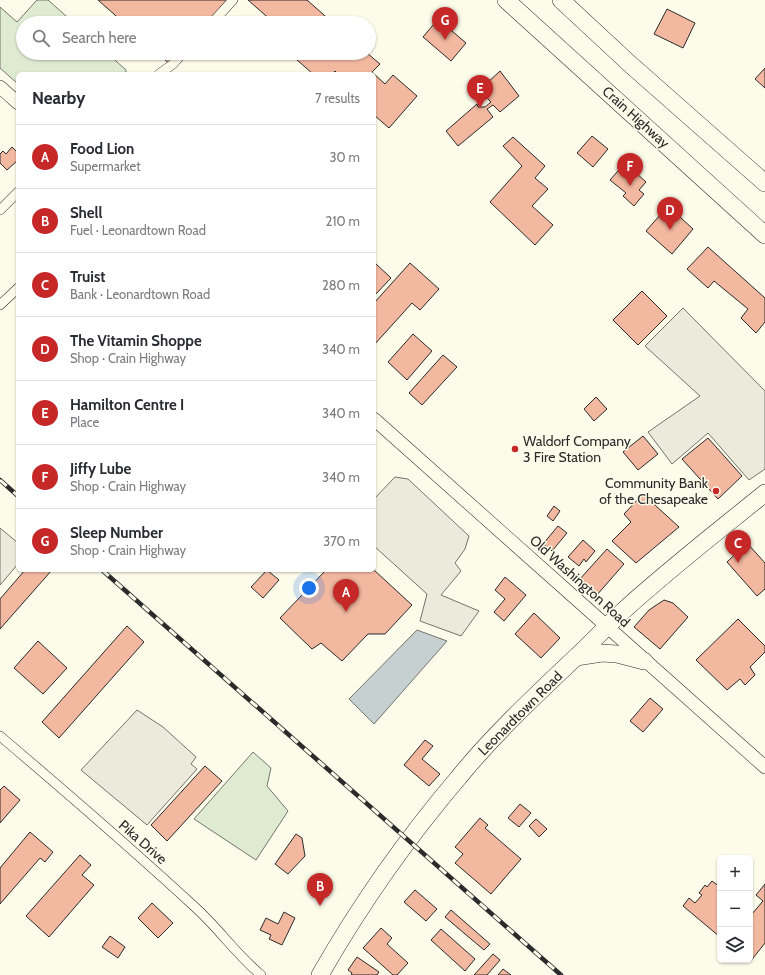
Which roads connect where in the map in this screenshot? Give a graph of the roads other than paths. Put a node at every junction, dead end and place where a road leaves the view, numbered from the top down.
1 (233, 0) edge
2 (506, 0) edge
3 (561, 0) edge
4 (218, 16) edge
5 (177, 60) edge
6 (162, 72) edge
7 (0, 87) edge
8 (16, 101) edge
9 (765, 183) edge
10 (16, 194) edge
11 (736, 208) junction
12 (0, 210) edge
13 (765, 234) edge
14 (765, 238) edge
15 (16, 290) edge
16 (0, 305) edge
17 (376, 421) edge
18 (765, 493) edge
19 (607, 626) junction
20 (576, 657) junction
21 (644, 661) junction
22 (0, 736) edge
23 (765, 767) edge
24 (261, 975) edge
25 (320, 975) edge

1 - 4 street
2 - 11 highway, Crain Highway
3 - 9 highway
5 - 6 street
7 - 8 main road
10 - 12 street
11 - 13 highway, Crain Highway
11 - 14 highway
15 - 16 street
17 - 19 main road, Old Washington Road
18 - 19 highway, Leonardtown Road
19 - 20 highway, Leonardtown Road
19 - 21 main road, Old Washington Road
20 - 21 highway
20 - 25 highway, Leonardtown Road
21 - 23 main road, Old Washington Road
22 - 24 street, Pika Drive

